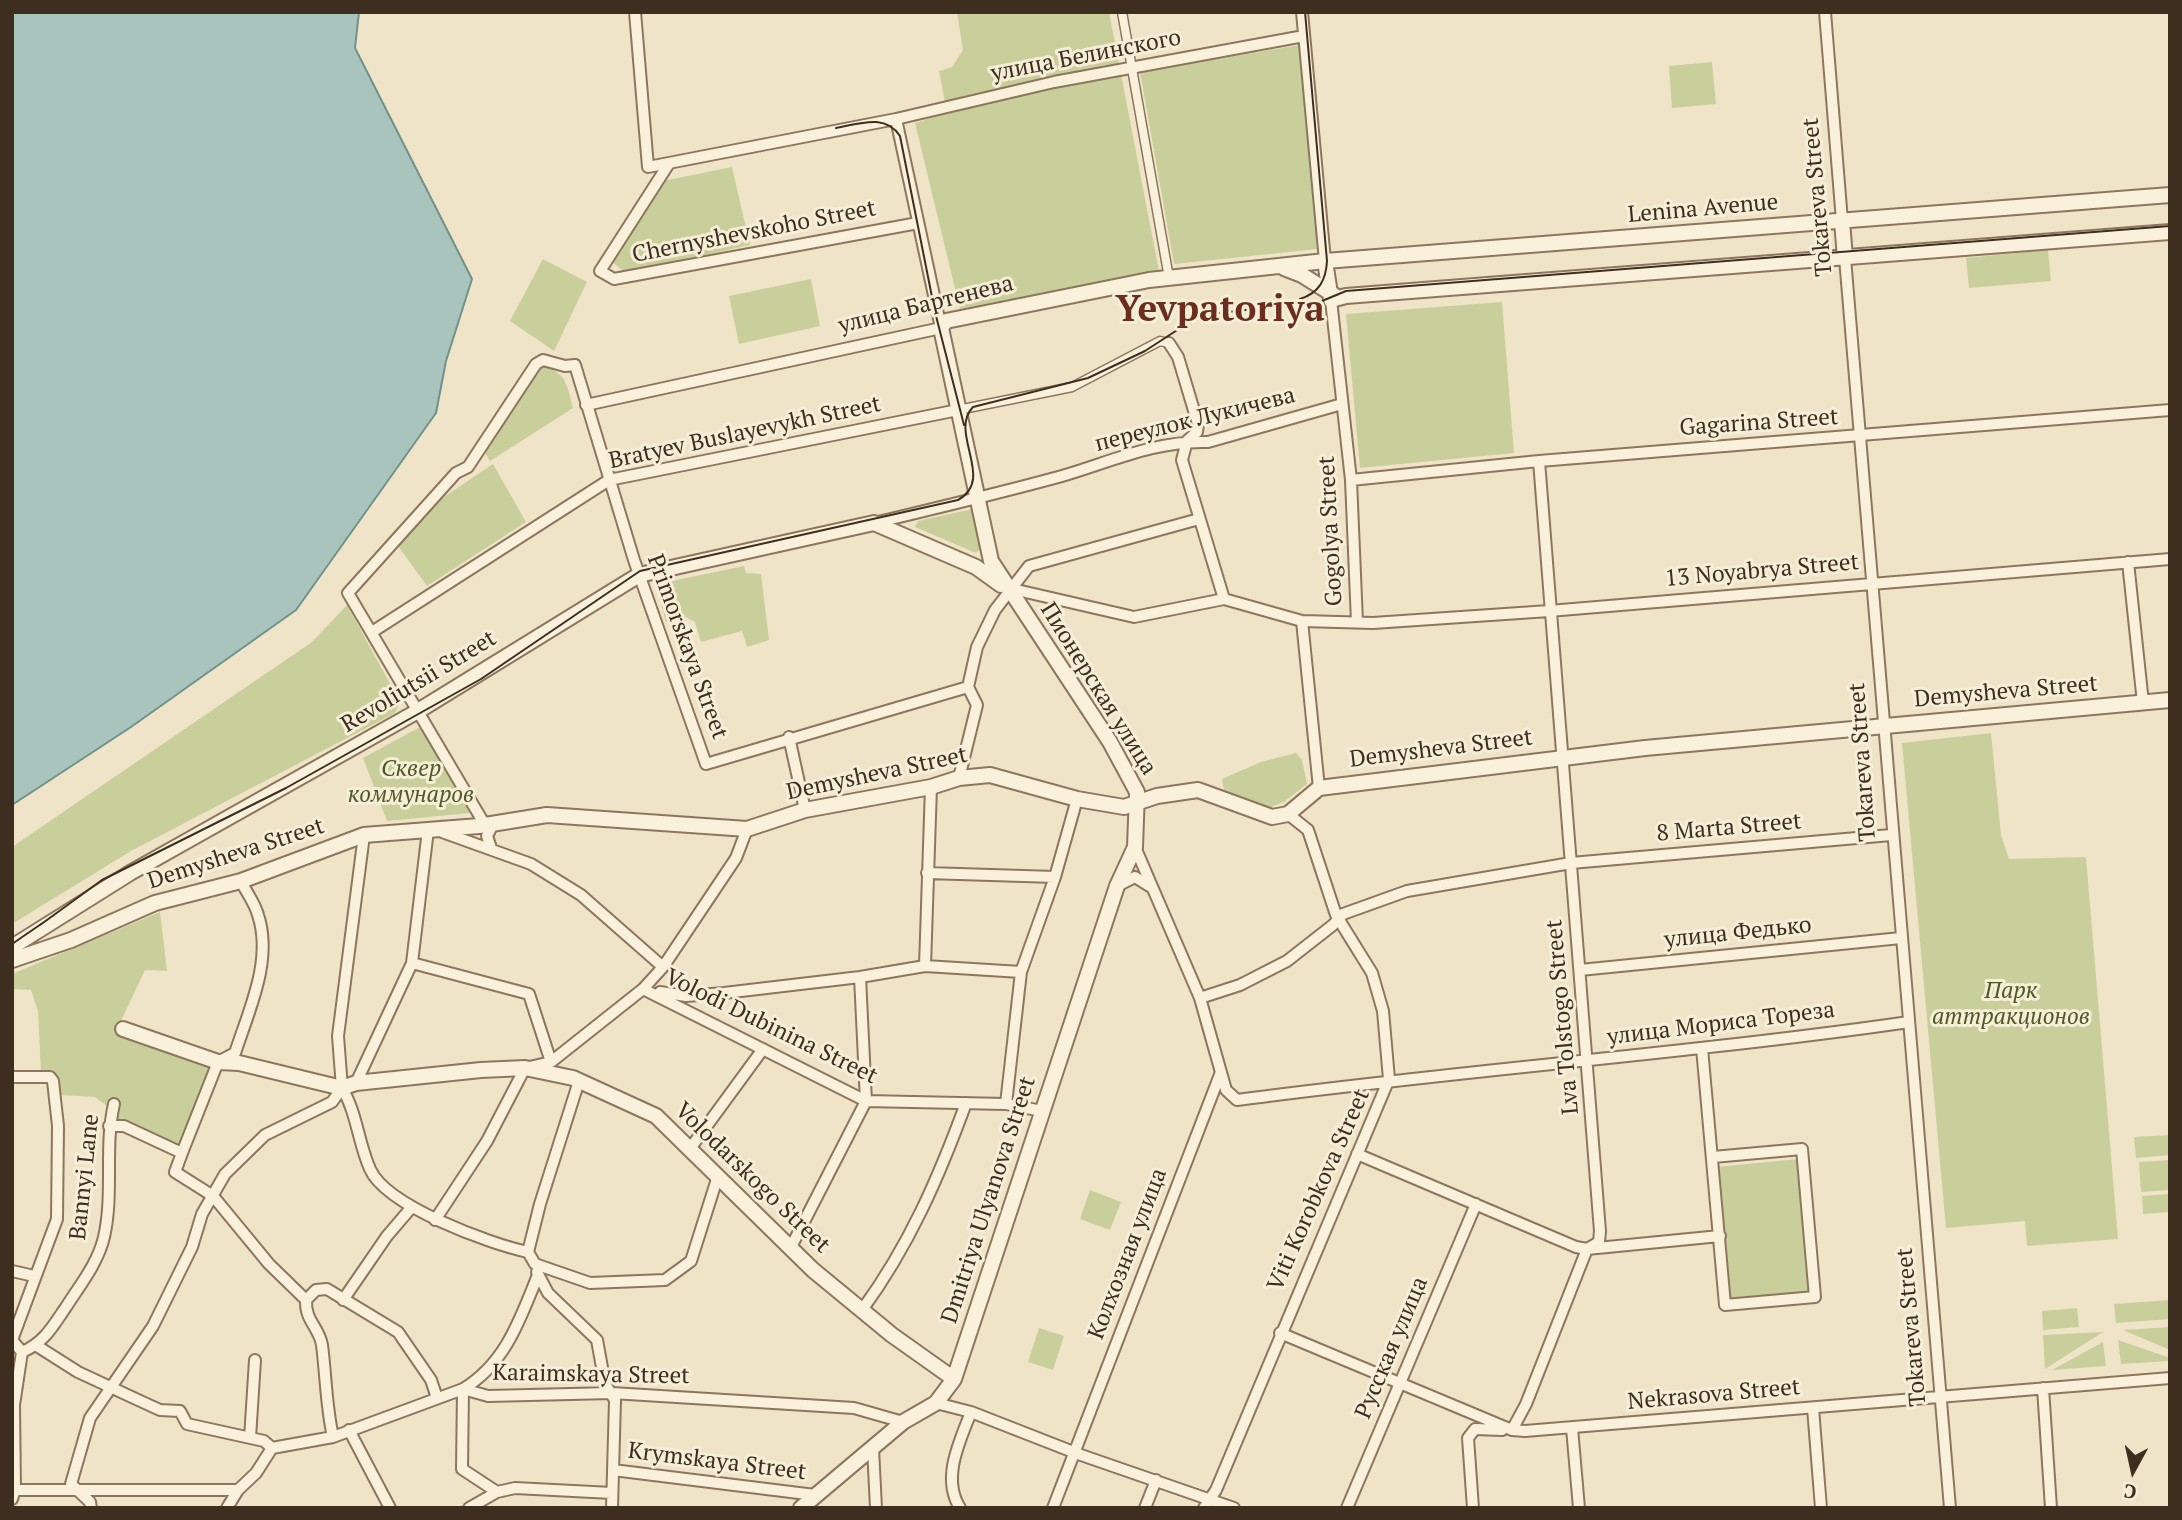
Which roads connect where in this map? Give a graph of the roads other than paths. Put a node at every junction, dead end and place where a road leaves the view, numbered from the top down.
1 (635, 12) edge
2 (1122, 12) edge
3 (1302, 12) edge
4 (1825, 12) edge
5 (1304, 36) junction
6 (1132, 67) junction
7 (896, 119) junction
8 (668, 165) junction
9 (2170, 195) edge
10 (1842, 221) junction
11 (918, 223) junction
12 (2170, 232) edge
13 (1845, 258) junction
14 (1325, 261) junction
15 (1280, 267) junction
16 (1169, 278) junction
17 (1330, 297) junction
18 (941, 328) junction
19 (1169, 343) joint
20 (1342, 404) junction
21 (586, 405) junction
22 (958, 410) junction
23 (2170, 410) edge
24 (1862, 437) junction
25 (1187, 441) junction
26 (1539, 461) junction
27 (609, 480) junction
28 (1351, 480) junction
29 (977, 498) junction
30 (1199, 519) junction
31 (874, 523) junction
32 (2170, 559) edge
33 (990, 561) junction
34 (2128, 562) junction
35 (976, 567) junction
36 (639, 575) junction
37 (1872, 582) junction
38 (1009, 592) junction
39 (1224, 599) junction
40 (1549, 611) junction
41 (1302, 621) junction
42 (1357, 622) junction
43 (372, 632) junction
44 (968, 688) junction
45 (2170, 700) edge
46 (2143, 703) junction
47 (418, 711) junction
48 (1883, 725) junction
49 (789, 737) junction
50 (1562, 757) junction
51 (959, 778) junction
52 (931, 788) junction
53 (1319, 788) junction
54 (1077, 799) junction
55 (1139, 802) junction
56 (805, 810) junction
57 (1288, 814) junction
58 (489, 825) junction
59 (431, 829) junction
60 (747, 829) junction
61 (364, 835) junction
62 (1891, 835) junction
63 (1135, 847) junction
64 (491, 848) junction
65 (1571, 863) junction
66 (927, 873) junction
67 (1055, 877) junction
68 (241, 881) junction
69 (1117, 886) junction
70 (1153, 889) junction
71 (1339, 919) junction
72 (1901, 938) junction
73 (12, 947) edge
74 (12, 960) edge
75 (412, 963) junction
76 (925, 966) junction
77 (663, 967) junction
78 (1580, 971) junction
79 (1021, 972) junction
80 (860, 977) junction
81 (643, 989) junction
82 (1200, 998) junction
83 (1909, 1023) junction
84 (123, 1030) dead end
85 (1703, 1048) junction
86 (763, 1049) junction
87 (1588, 1060) junction
88 (218, 1062) junction
89 (551, 1062) junction
90 (525, 1068) junction
91 (1221, 1072) junction
92 (12, 1077) edge
93 (1390, 1079) junction
94 (579, 1081) junction
95 (349, 1085) junction
96 (866, 1101) junction
97 (966, 1103) junction
98 (114, 1104) dead end
99 (1006, 1104) junction
100 (1042, 1111) junction
101 (108, 1126) junction
102 (690, 1150) junction
103 (182, 1153) junction
104 (1357, 1154) junction
105 (1713, 1157) junction
106 (718, 1179) junction
107 (213, 1196) junction
108 (1476, 1204) junction
109 (411, 1208) junction
110 (435, 1220) junction
111 (1720, 1236) junction
112 (790, 1249) junction
113 (1587, 1250) junction
114 (528, 1252) junction
115 (536, 1270) junction
116 (12, 1271) edge
117 (34, 1276) junction
118 (306, 1300) junction
119 (344, 1300) junction
120 (862, 1310) junction
121 (1280, 1333) junction
122 (37, 1346) junction
123 (22, 1352) junction
124 (255, 1360) dead end
125 (2170, 1378) edge
126 (954, 1379) junction
127 (1399, 1383) junction
128 (110, 1385) junction
129 (2043, 1388) junction
130 (463, 1389) junction
131 (612, 1393) junction
132 (1940, 1396) junction
133 (437, 1398) junction
134 (936, 1403) junction
135 (13, 1405) edge
136 (1813, 1408) junction
137 (971, 1412) junction
138 (903, 1422) junction
139 (1572, 1428) junction
140 (349, 1430) junction
141 (1512, 1430) junction
142 (333, 1437) junction
143 (250, 1438) junction
144 (272, 1448) junction
145 (873, 1448) junction
146 (1075, 1452) junction
147 (613, 1470) junction
148 (1156, 1480) junction
149 (78, 1489) junction
150 (238, 1490) junction
151 (497, 1492) junction
152 (13, 1493) edge
153 (612, 1493) junction
154 (815, 1496) junction
155 (1207, 1503) edge
156 (91, 1508) edge
157 (227, 1508) edge
158 (390, 1508) edge
159 (469, 1508) edge
160 (612, 1508) edge
161 (801, 1508) edge
162 (876, 1508) edge
163 (960, 1508) edge
164 (1053, 1508) edge
165 (1145, 1508) edge
166 (1234, 1508) edge
167 (1347, 1508) edge
168 (1474, 1508) edge
169 (1579, 1508) edge
170 (1821, 1508) edge
171 (1950, 1508) edge
172 (2051, 1508) edge

1 - 8 street
2 - 6 street
3 - 5 street
4 - 10 street, Tokareva Street
5 - 6 street, улица Белинского
5 - 14 street
6 - 7 street, улица Белинского
6 - 16 street
7 - 8 street
7 - 11 street
8 - 11 street, Chernyshevskoho Street
9 - 10 street, Lenina Avenue
10 - 13 street, Tokareva Street
10 - 14 street, Lenina Avenue
11 - 18 street
12 - 13 street
13 - 17 street
13 - 24 street, Tokareva Street
14 - 15 street, Lenina Avenue
14 - 17 street
15 - 16 street, улица Бартенева
15 - 17 street
16 - 18 street, улица Бартенева
17 - 20 street, Gogolya Street
18 - 21 street, улица Бартенева
18 - 22 street, Пионерская улица
19 - 22 street
19 - 25 street
20 - 25 street, переулок Лукичева
20 - 28 street, Gogolya Street
21 - 27 street, Primorskaya Street
21 - 43 street, Primorskaya Street
22 - 27 street, Bratyev Buslayevykh Street
22 - 29 street, Пионерская улица
23 - 24 street, Gagarina Street
24 - 26 street, Gagarina Street
24 - 37 street, Tokareva Street
25 - 29 street, переулок Лукичева
25 - 30 street
26 - 28 street, Gagarina Street
26 - 40 street, Lva Tolstogo Street
27 - 36 street, Primorskaya Street
27 - 43 street, Bratyev Buslayevykh Street
28 - 42 street, Gogolya Street
29 - 31 street, переулок Лукичева
29 - 33 street, Пионерская улица
30 - 38 street
30 - 39 street
31 - 35 street
31 - 36 street, Revoliutsii Street
32 - 34 street, 13 Noyabrya Street
33 - 35 street
33 - 38 street, Пионерская улица
34 - 37 street, 13 Noyabrya Street
34 - 46 street
35 - 38 street
36 - 47 street, Revoliutsii Street
36 - 49 street, Primorskaya Street
37 - 40 street, 13 Noyabrya Street
37 - 48 street, Tokareva Street
38 - 39 street
38 - 44 street
38 - 55 street, Пионерская улица
39 - 41 street
40 - 42 street, 13 Noyabrya Street
40 - 50 street, Lva Tolstogo Street
41 - 42 street, Gogolya Street
41 - 53 street, Gogolya Street
43 - 47 street
44 - 49 street, Primorskaya Street
44 - 51 street
45 - 46 street, Demysheva Street
46 - 48 street, Demysheva Street
47 - 58 street
47 - 73 street, Revoliutsii Street
48 - 50 street, Demysheva Street
48 - 62 street, Tokareva Street
49 - 56 street
50 - 53 street, Demysheva Street
50 - 65 street, Lva Tolstogo Street
51 - 52 street, Demysheva Street
51 - 54 street, Demysheva Street
52 - 56 street, Demysheva Street
52 - 66 street
53 - 57 street
54 - 55 street, Demysheva Street
54 - 67 street
55 - 57 street, Demysheva Street
55 - 63 street, Пионерская улица
56 - 60 street, Demysheva Street
57 - 71 street, Viti Korobkova Street
58 - 59 street, Demysheva Street
58 - 60 street, Demysheva Street
58 - 64 street
59 - 61 street, Demysheva Street
59 - 64 street
59 - 75 street
60 - 77 street
61 - 68 street, Demysheva Street
61 - 95 street
62 - 65 street, 8 Marta Street
62 - 72 street, Tokareva Street
63 - 69 street, Dmitriya Ulyanova Street
63 - 70 street, Пионерская улица
64 - 77 street
65 - 71 street, 8 Marta Street
65 - 78 street, Lva Tolstogo Street
66 - 67 street
66 - 76 street
67 - 79 street
68 - 74 street, Demysheva Street
68 - 88 street
69 - 70 street
69 - 100 street, Dmitriya Ulyanova Street
70 - 82 street, Пионерская улица
71 - 82 street, 8 Marta Street
71 - 93 street, Viti Korobkova Street
72 - 78 street, улица Федько
72 - 83 street, Tokareva Street
75 - 89 street
75 - 95 street
76 - 79 street
76 - 80 street
77 - 81 street
78 - 87 street, Lva Tolstogo Street
79 - 99 street
80 - 81 street
80 - 96 street
81 - 86 street, Volodi Dubinina Street
81 - 89 street
82 - 91 street, Пионерская улица
83 - 85 street, улица Мориса Тореза
83 - 132 street, Tokareva Street
84 - 88 street, Volodarskogo Street
85 - 87 street, улица Мориса Тореза
85 - 105 street
86 - 96 street, Volodi Dubinina Street
86 - 102 street
87 - 93 street, улица Мориса Тореза
87 - 113 street, Lva Tolstogo Street
88 - 95 street, Volodarskogo Street
88 - 103 street
89 - 90 street
90 - 94 street, Volodarskogo Street
90 - 95 street, Volodarskogo Street
90 - 110 street
91 - 93 street, улица Мориса Тореза
91 - 146 street, Колхозная улица
92 - 117 street
93 - 104 street, Viti Korobkova Street
94 - 102 street, Volodarskogo Street
94 - 114 street
95 - 107 street
95 - 109 street
96 - 97 street, Volodi Dubinina Street
96 - 112 street
97 - 99 street, Volodi Dubinina Street
97 - 120 street
98 - 101 street, Bannyi Lane
99 - 100 street, Volodi Dubinina Street
100 - 126 street, Dmitriya Ulyanova Street
101 - 103 street
101 - 122 street, Bannyi Lane
102 - 106 street, Volodarskogo Street
103 - 107 street
104 - 108 street
104 - 121 street, Viti Korobkova Street
105 - 111 street
105 - 111 street
106 - 112 street, Volodarskogo Street
106 - 115 street
107 - 118 street
107 - 128 street
108 - 113 street
108 - 127 street, Русская улица
109 - 110 street
109 - 119 street
110 - 114 street
111 - 113 street
112 - 120 street, Volodarskogo Street
113 - 141 street, Lva Tolstogo Street
114 - 115 street
115 - 130 street
115 - 131 street
116 - 117 street
117 - 123 street
118 - 119 street
118 - 142 street
119 - 133 street
120 - 126 street, Volodarskogo Street
121 - 127 street, Nekrasova Street
121 - 155 street, Viti Korobkova Street
122 - 123 street
122 - 128 street
123 - 135 street
124 - 143 street
125 - 129 street, Nekrasova Street
126 - 134 street, Dmitriya Ulyanova Street
127 - 141 street, Nekrasova Street
127 - 167 street, Русская улица
128 - 143 street
128 - 149 street
129 - 132 street, Nekrasova Street
129 - 172 street
130 - 131 street, Karaimskaya Street
130 - 133 street, Karaimskaya Street
130 - 151 street
131 - 138 street, Karaimskaya Street
131 - 147 street
132 - 136 street, Nekrasova Street
132 - 171 street, Tokareva Street
133 - 140 street, Karaimskaya Street
134 - 137 street
134 - 138 street, Dmitriya Ulyanova Street
135 - 152 street
136 - 139 street, Nekrasova Street
136 - 170 street
137 - 146 street
137 - 163 street
138 - 145 street, Dmitriya Ulyanova Street
139 - 141 street, Nekrasova Street
139 - 169 street
140 - 142 street, Karaimskaya Street
140 - 158 street
141 - 168 street
142 - 144 street, Karaimskaya Street
143 - 144 street
144 - 150 street
145 - 154 street, Dmitriya Ulyanova Street
145 - 162 street
146 - 148 street
146 - 164 street, Колхозная улица
147 - 153 street
147 - 154 street, Krymskaya Street
148 - 155 street
148 - 165 street
149 - 150 street
149 - 152 street
149 - 156 street
150 - 157 street
151 - 153 street, Krymskaya Street
151 - 159 street, Krymskaya Street
153 - 160 street
154 - 161 street, Dmitriya Ulyanova Street
155 - 166 street

